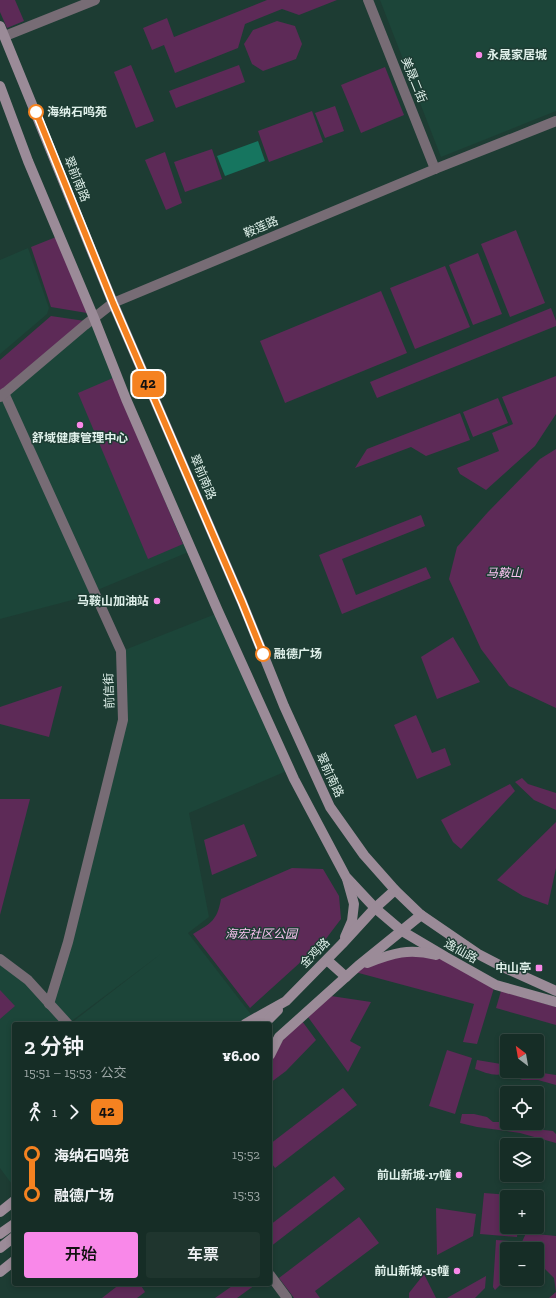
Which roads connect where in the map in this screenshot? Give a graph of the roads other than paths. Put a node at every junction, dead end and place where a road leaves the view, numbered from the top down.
1 (95, 0) edge
2 (368, 0) edge
3 (0, 26) edge
4 (4, 36) junction
5 (0, 86) edge
6 (556, 121) edge
7 (435, 169) junction
8 (113, 303) junction
9 (94, 318) junction
10 (2, 395) edge
11 (346, 877) junction
12 (395, 890) junction
13 (375, 908) junction
14 (421, 915) junction
15 (402, 931) junction
16 (342, 944) junction
17 (446, 957) junction
18 (0, 959) edge
19 (327, 960) junction
20 (358, 966) junction
21 (346, 977) junction
22 (556, 991) edge
23 (286, 1001) junction
24 (556, 1002) edge
25 (49, 1004) junction
26 (66, 1022) edge
27 (249, 1022) edge
28 (266, 1022) edge
29 (279, 1037) junction
30 (272, 1042) edge
31 (272, 1051) edge
32 (12, 1203) edge
33 (0, 1212) edge
34 (12, 1225) edge
35 (0, 1234) edge
36 (12, 1239) edge
37 (0, 1248) edge
38 (12, 1263) edge
39 (0, 1272) edge
40 (272, 1278) edge
41 (287, 1298) edge

1 - 4 street
2 - 7 street, 美晟二街
3 - 4 main road, 翠前南路
4 - 8 main road, 翠前南路
5 - 9 main road
6 - 7 street, 鞍莲路
7 - 8 street, 鞍莲路
8 - 9 street, 鞍莲路
8 - 12 main road, 翠前南路
9 - 10 street, 鞍莲路
9 - 11 main road
10 - 25 street, 前信街
11 - 13 main road
11 - 16 main road
12 - 13 main road, 金鸡路
12 - 14 main road, 翠前南路
13 - 15 main road
13 - 16 main road, 金鸡路
14 - 15 main road
14 - 22 main road, 逸仙路
15 - 17 main road, 逸仙路
15 - 20 main road
16 - 19 main road, 金鸡路
17 - 20 main road
17 - 24 main road, 逸仙路
18 - 25 street
19 - 21 main road
19 - 23 main road, 金鸡路
20 - 21 main road
21 - 29 main road
23 - 27 main road, 金鸡路
23 - 28 main road
25 - 26 street
29 - 30 main road
29 - 31 main road
32 - 33 main road
34 - 35 main road
36 - 37 main road
38 - 39 main road
40 - 41 street

